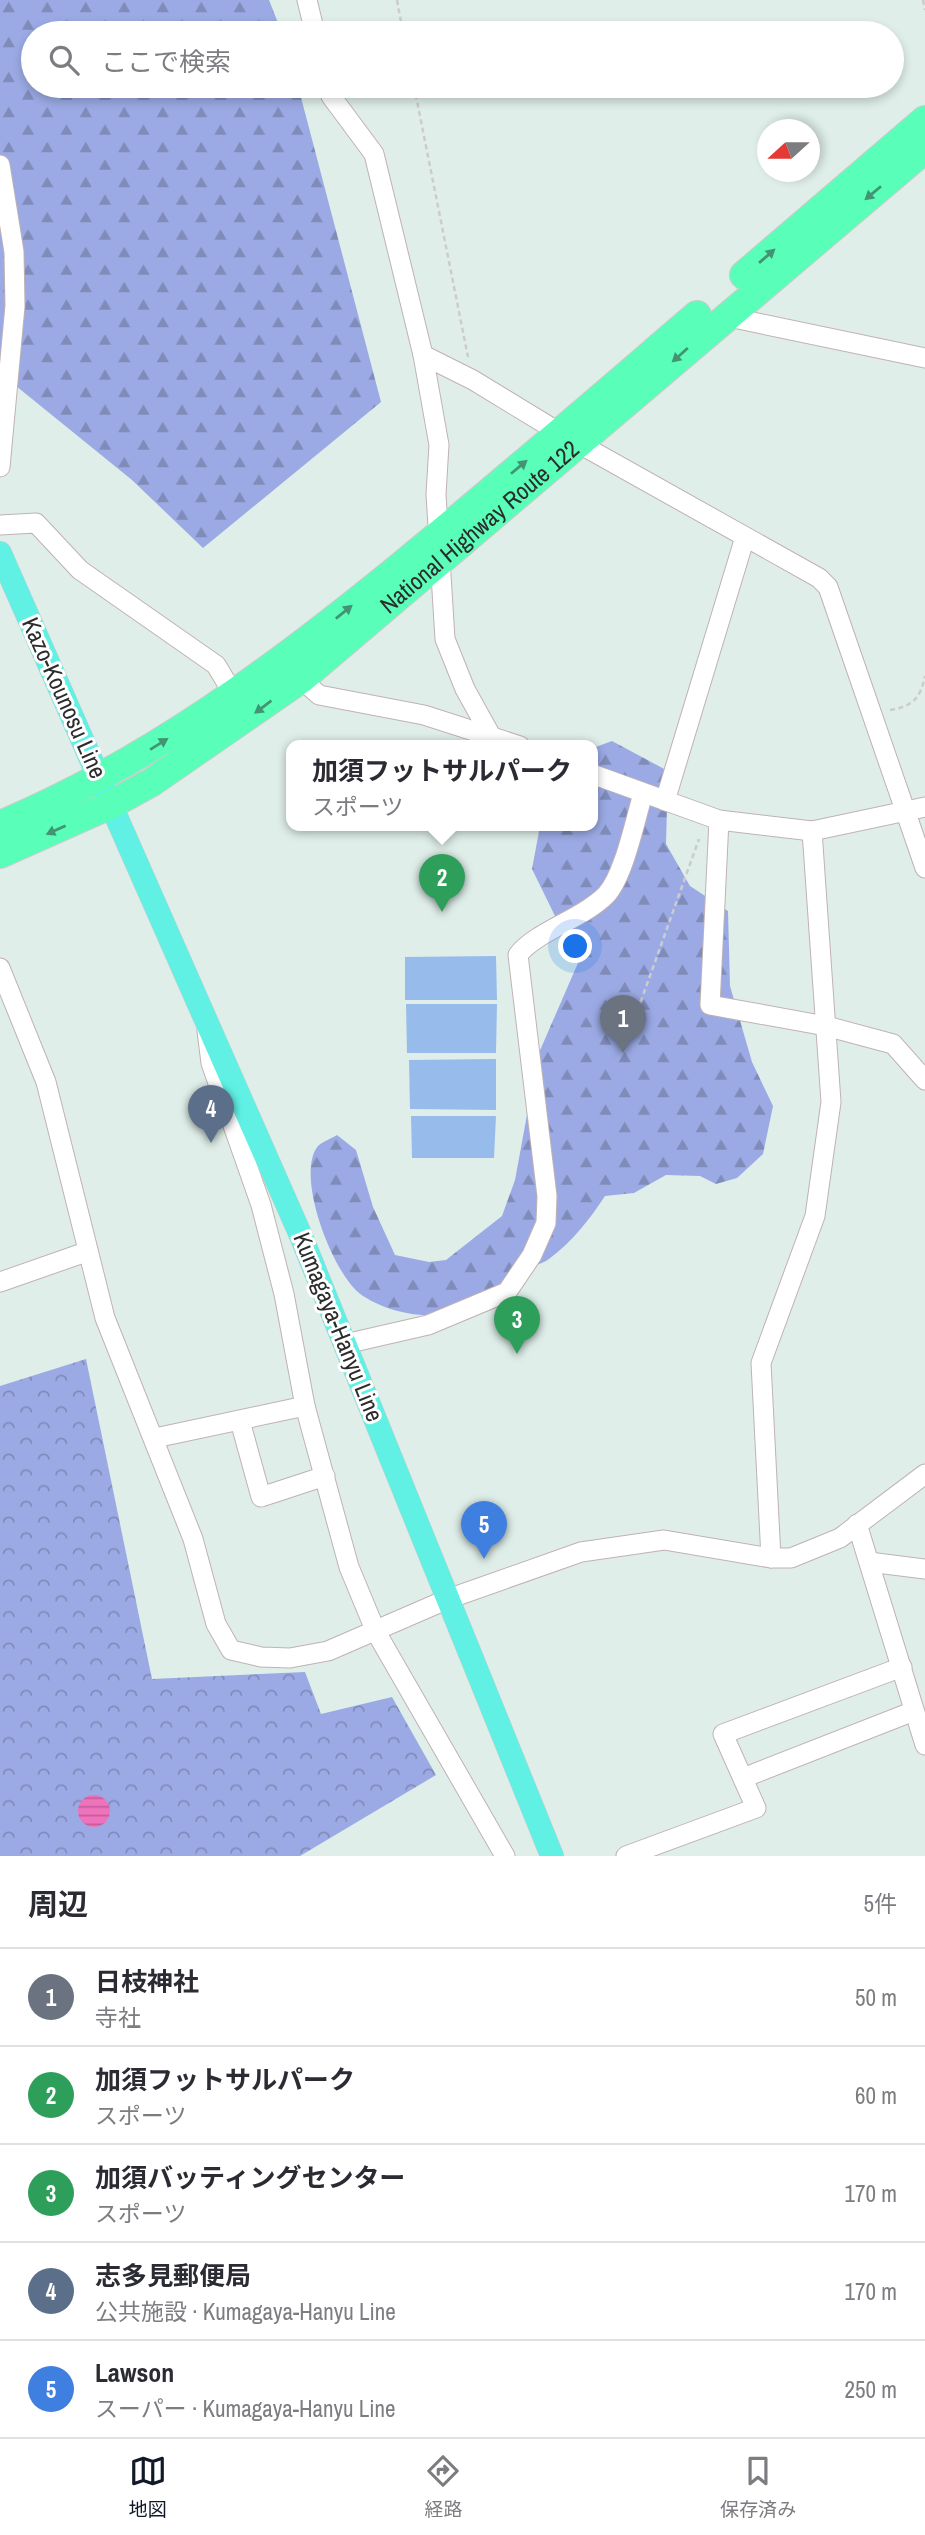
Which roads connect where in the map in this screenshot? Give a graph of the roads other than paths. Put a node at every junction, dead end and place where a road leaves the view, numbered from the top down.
1 (307, 0) edge
2 (312, 21) edge
3 (332, 98) edge
4 (925, 120) edge
5 (925, 149) edge
6 (0, 165) edge
7 (724, 316) junction
8 (423, 355) junction
9 (925, 358) edge
10 (571, 438) junction
11 (0, 467) edge
12 (0, 525) edge
13 (745, 537) junction
14 (440, 548) junction
15 (0, 553) edge
16 (301, 680) junction
17 (234, 695) junction
18 (490, 734) junction
19 (505, 740) edge
20 (598, 777) edge
21 (100, 778) junction
22 (643, 794) junction
23 (665, 802) junction
24 (112, 804) junction
25 (915, 810) edge
26 (713, 818) junction
27 (0, 825) edge
28 (812, 831) junction
29 (0, 854) edge
30 (925, 868) edge
31 (0, 968) edge
32 (206, 1016) junction
33 (826, 1026) junction
34 (925, 1080) edge
35 (86, 1252) junction
36 (0, 1283) edge
37 (345, 1344) junction
38 (305, 1406) junction
39 (240, 1421) junction
40 (155, 1438) junction
41 (925, 1474) edge
42 (325, 1476) junction
43 (857, 1524) junction
44 (771, 1558) junction
45 (869, 1562) junction
46 (925, 1569) edge
47 (448, 1599) junction
48 (376, 1632) junction
49 (902, 1668) junction
50 (914, 1711) junction
51 (923, 1739) edge
52 (743, 1778) junction
53 (505, 1856) edge
54 (552, 1856) edge
55 (625, 1856) edge

1 - 2 street
3 - 8 street
10 -> 4 highway, National Highway Route 122
5 -> 7 highway, National Highway Route 122
6 - 11 street
7 - 9 street
7 -> 10 highway, National Highway Route 122
8 - 10 street
8 - 14 street
10 - 13 street
10 - 14 highway, National Highway Route 122
12 - 17 street
13 - 23 street
13 - 25 street
14 - 16 highway, National Highway Route 122
17 -> 14 highway, National Highway Route 122
14 - 18 street
15 - 21 main road, Kazo-Kounosu Line
16 - 18 street
16 -> 24 highway, National Highway Route 122
21 -> 17 highway, National Highway Route 122
18 - 19 street
20 - 22 street
21 - 24 main road, Kazo-Kounosu Line
21 - 27 highway, National Highway Route 122
22 - 23 street
22 - 37 street
23 - 26 street
24 -> 29 highway, National Highway Route 122
24 - 32 main road, Kumagaya-Hanyu Line
25 - 28 street
25 - 30 street
26 - 28 street
26 - 33 street
28 - 33 street
31 - 35 street
32 - 37 main road, Kumagaya-Hanyu Line
32 - 38 street
33 - 34 street
33 - 44 street
35 - 36 street
35 - 40 street
37 - 47 main road, Kumagaya-Hanyu Line
38 - 39 street
38 - 42 street
39 - 40 street
39 - 42 street
40 - 48 street
41 - 43 street
42 - 48 street
43 - 44 street
43 - 45 street
44 - 47 street
45 - 46 street
45 - 49 street
47 - 48 street
47 - 54 main road, Kumagaya-Hanyu Line
48 - 53 street
49 - 50 street
49 - 52 street
50 - 51 street
50 - 52 street
52 - 55 street

